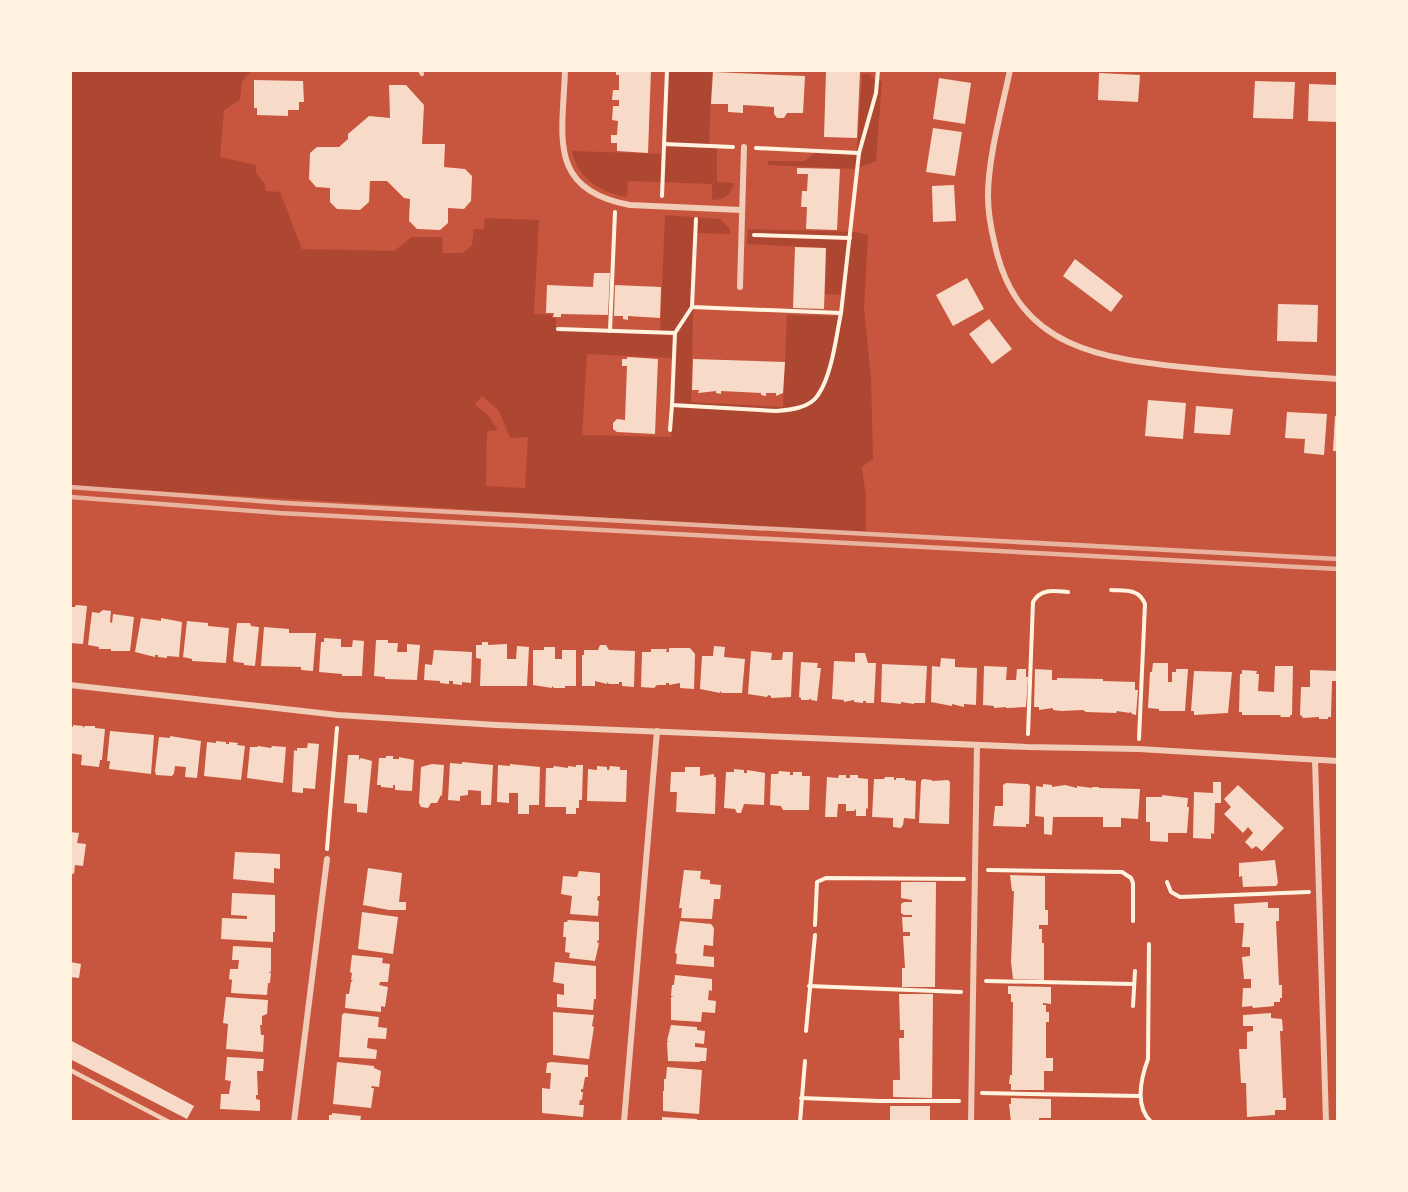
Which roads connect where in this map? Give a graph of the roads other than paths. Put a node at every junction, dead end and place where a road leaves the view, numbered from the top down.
1 (565, 70) edge
2 (1010, 70) edge
3 (744, 147) road end
4 (742, 210) junction
5 (740, 287) dead end
6 (1338, 379) edge
7 (70, 685) edge
8 (657, 731) junction
9 (977, 745) junction
10 (1315, 760) junction
11 (1338, 761) edge
12 (327, 859) road end
13 (70, 1070) edge
14 (169, 1122) edge
15 (294, 1122) edge
16 (624, 1122) edge
17 (971, 1122) edge
18 (1326, 1122) edge

1 - 4 street
2 - 6 street
3 - 4 street
4 - 5 street
7 - 8 street
8 - 9 street
8 - 16 street
9 - 10 street
9 - 17 street
10 - 11 street
10 - 18 street
12 - 15 street
13 - 14 lane

